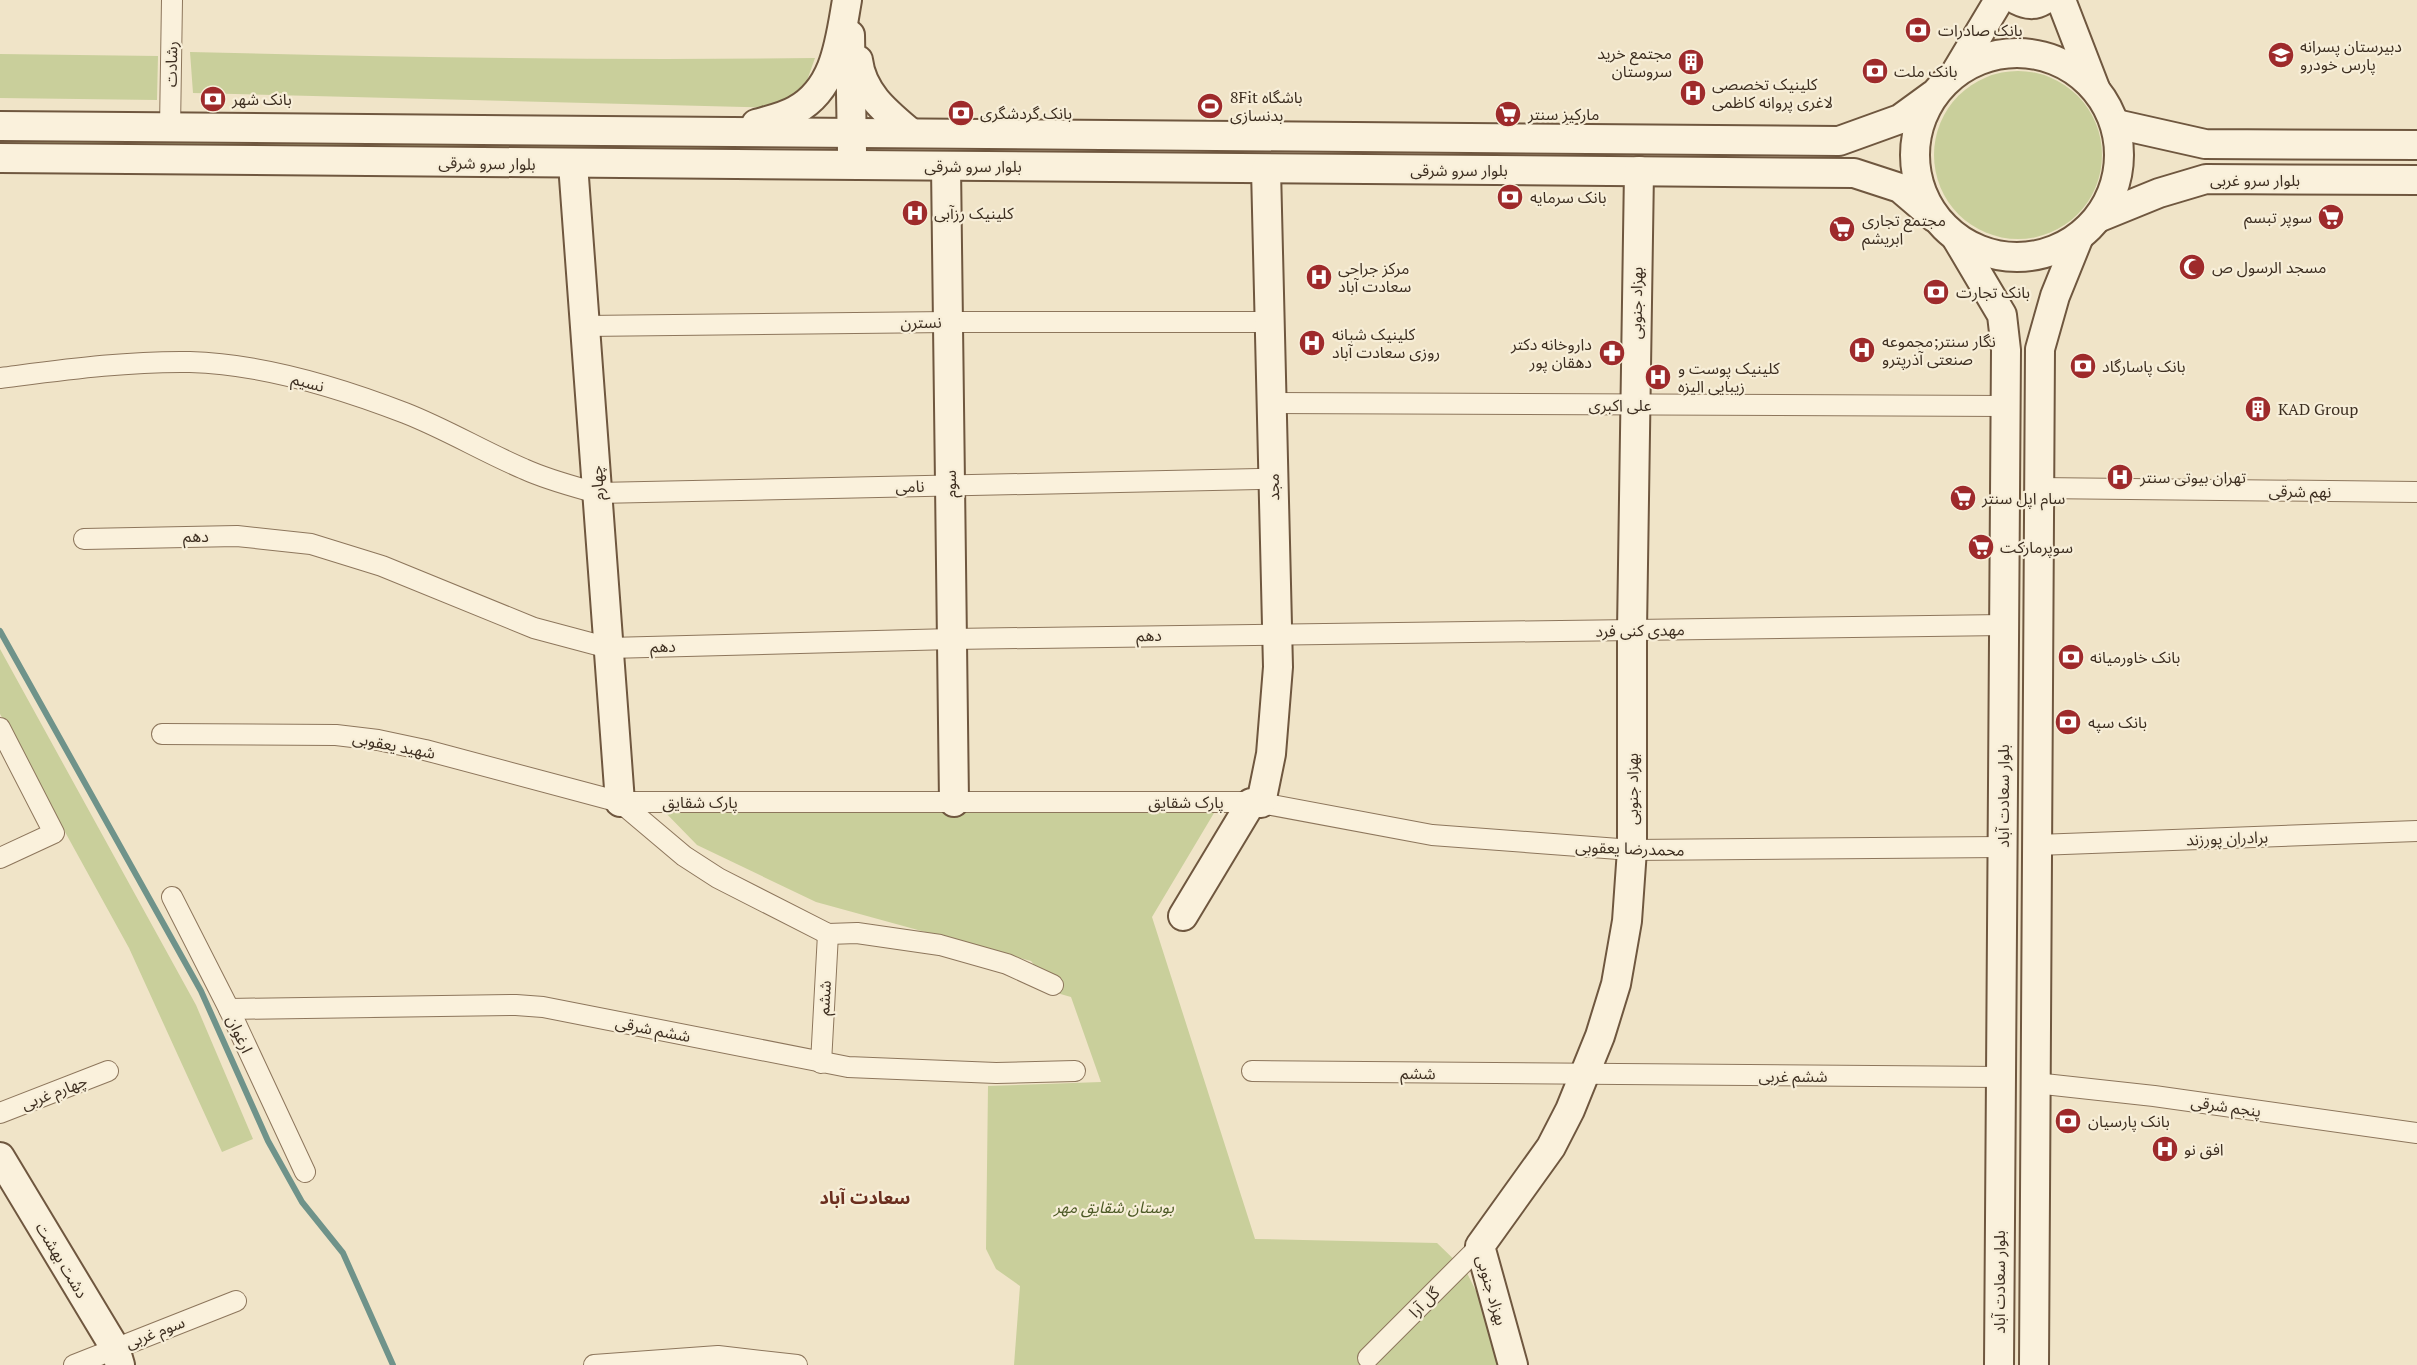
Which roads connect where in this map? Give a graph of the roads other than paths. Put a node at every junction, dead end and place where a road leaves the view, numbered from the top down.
1 (172, 0) edge
2 (849, 0) edge
3 (1999, 0) edge
4 (2017, 0) edge
5 (2044, 0) edge
6 (2061, 0) edge
7 (1956, 72) junction
8 (2096, 90) junction
9 (1933, 95) junction
10 (2116, 124) junction
11 (0, 126) edge
12 (170, 128) junction
13 (729, 132) junction
14 (853, 132) junction
15 (911, 133) junction
16 (2417, 146) edge
17 (0, 158) edge
18 (573, 164) junction
19 (852, 165) junction
20 (946, 166) junction
21 (1261, 169) junction
22 (1639, 171) junction
23 (2417, 180) edge
24 (1934, 217) junction
25 (2100, 217) junction
26 (1957, 239) junction
27 (2078, 239) junction
28 (948, 322) junction
29 (1263, 322) junction
30 (585, 326) junction
31 (0, 378) edge
32 (1265, 403) junction
33 (1635, 405) junction
34 (2005, 406) junction
35 (1266, 479) junction
36 (950, 486) junction
37 (2039, 488) junction
38 (2417, 492) edge
39 (597, 493) junction
40 (84, 539) dead end
41 (2004, 625) junction
42 (1632, 630) junction
43 (1268, 634) junction
44 (952, 639) junction
45 (609, 648) junction
46 (0, 728) edge
47 (162, 734) dead end
48 (2003, 781) junction
49 (2037, 787) junction
50 (620, 802) junction
51 (954, 802) junction
52 (1251, 803) junction
53 (2417, 831) edge
54 (2037, 844) junction
55 (2002, 847) junction
56 (1632, 850) junction
57 (0, 858) edge
58 (172, 897) dead end
59 (1183, 916) dead end
60 (828, 934) junction
61 (1053, 985) dead end
62 (229, 1009) junction
63 (820, 1063) junction
64 (108, 1071) dead end
65 (1075, 1071) dead end
66 (1252, 1071) dead end
67 (1584, 1075) junction
68 (2001, 1077) junction
69 (2035, 1083) junction
70 (0, 1113) edge
71 (2417, 1133) edge
72 (0, 1157) edge
73 (305, 1172) dead end
74 (1480, 1246) junction
75 (236, 1301) dead end
76 (117, 1356) edge
77 (1368, 1358) dead end
78 (74, 1365) edge
79 (594, 1365) edge
80 (797, 1365) edge
81 (1513, 1365) edge
82 (1999, 1365) edge
83 (2034, 1365) edge

1 - 12 street, رشادت
2 - 13 main road
2 - 14 main road
2 - 15 main road
3 - 7 main road
4 - 5 main road
6 - 8 main road
7 - 8 main road
7 - 9 main road
8 - 10 main road
9 - 15 main road, بلوار سرو شرقی
9 - 24 main road
10 - 16 main road
10 - 25 main road
11 - 12 main road, بلوار سرو شرقی
12 - 13 main road, بلوار سرو شرقی
13 - 14 main road, بلوار سرو شرقی
14 - 15 main road, بلوار سرو شرقی
14 - 19 main road
17 - 18 main road, بلوار سرو شرقی
18 - 19 main road, بلوار سرو شرقی
18 - 30 main road, چهارم
19 - 20 main road, بلوار سرو شرقی
20 - 21 main road, بلوار سرو شرقی
20 - 28 main road, سوم
21 - 22 main road, بلوار سرو شرقی
21 - 29 main road, مجد
22 - 24 main road, بلوار سرو شرقی
22 - 33 main road, بهزاد جنوبی
23 - 25 main road, بلوار سرو غربی
24 - 26 main road
25 - 27 main road
26 - 27 main road
26 - 34 main road, بلوار سعادت آباد
27 - 37 main road, بلوار سعادت آباد
28 - 29 street, نسترن
28 - 30 street, نسترن
28 - 36 main road, سوم
29 - 32 main road, مجد
30 - 39 main road, چهارم
31 - 39 street, نسیم
32 - 33 street, علی اکبری
32 - 35 main road, مجد
33 - 34 street, علی اکبری
33 - 42 main road, بهزاد جنوبی
34 - 41 main road, بلوار سعادت آباد
35 - 36 street, نامی
35 - 43 main road, مجد
36 - 39 street, نامی
36 - 44 main road, سوم
37 - 38 street, نهم شرقی
37 - 49 main road, بلوار سعادت آباد
39 - 45 main road, چهارم
40 - 45 street, دهم
41 - 42 street, مهدی کنی فرد
41 - 48 main road, بلوار سعادت آباد
42 - 43 street, مهدی کنی فرد
42 - 56 main road, بهزاد جنوبی
43 - 44 street, دهم
43 - 52 main road, مجد
44 - 45 street, دهم
44 - 51 main road, سوم
45 - 50 main road, چهارم
46 - 57 street
47 - 50 street, شهید یعقوبی
48 - 49 main road
48 - 55 main road, بلوار سعادت آباد
49 - 54 main road, بلوار سعادت آباد
50 - 51 street, پارک شقایق
50 - 60 street, پارک شقایق
51 - 52 street, پارک شقایق
52 - 56 street, محمدرضا یعقوبی
52 - 59 main road, مجد
53 - 54 street, برادران پورزند
54 - 69 main road, بلوار سعادت آباد
55 - 56 street, محمدرضا یعقوبی
55 - 68 main road, بلوار سعادت آباد
56 - 67 main road, بهزاد جنوبی
58 - 62 street, ارغوان
60 - 61 street, پارک شقایق
60 - 63 street, ششم
62 - 63 street, ششم شرقی
62 - 73 street, ارغوان
63 - 65 street, ششم شرقی
64 - 70 street, چهارم غربی
66 - 67 street, ششم
67 - 68 street, ششم غربی
67 - 74 main road, بهزاد جنوبی
68 - 82 main road, بلوار سعادت آباد
69 - 71 street, پنجم شرقی
69 - 83 main road, بلوار سعادت آباد
72 - 76 main road, دشت بهشت
74 - 77 street, گل آرا
74 - 81 main road, بهزاد جنوبی
75 - 76 street, سوم غربی
76 - 78 street, سوم غربی
79 - 80 street

